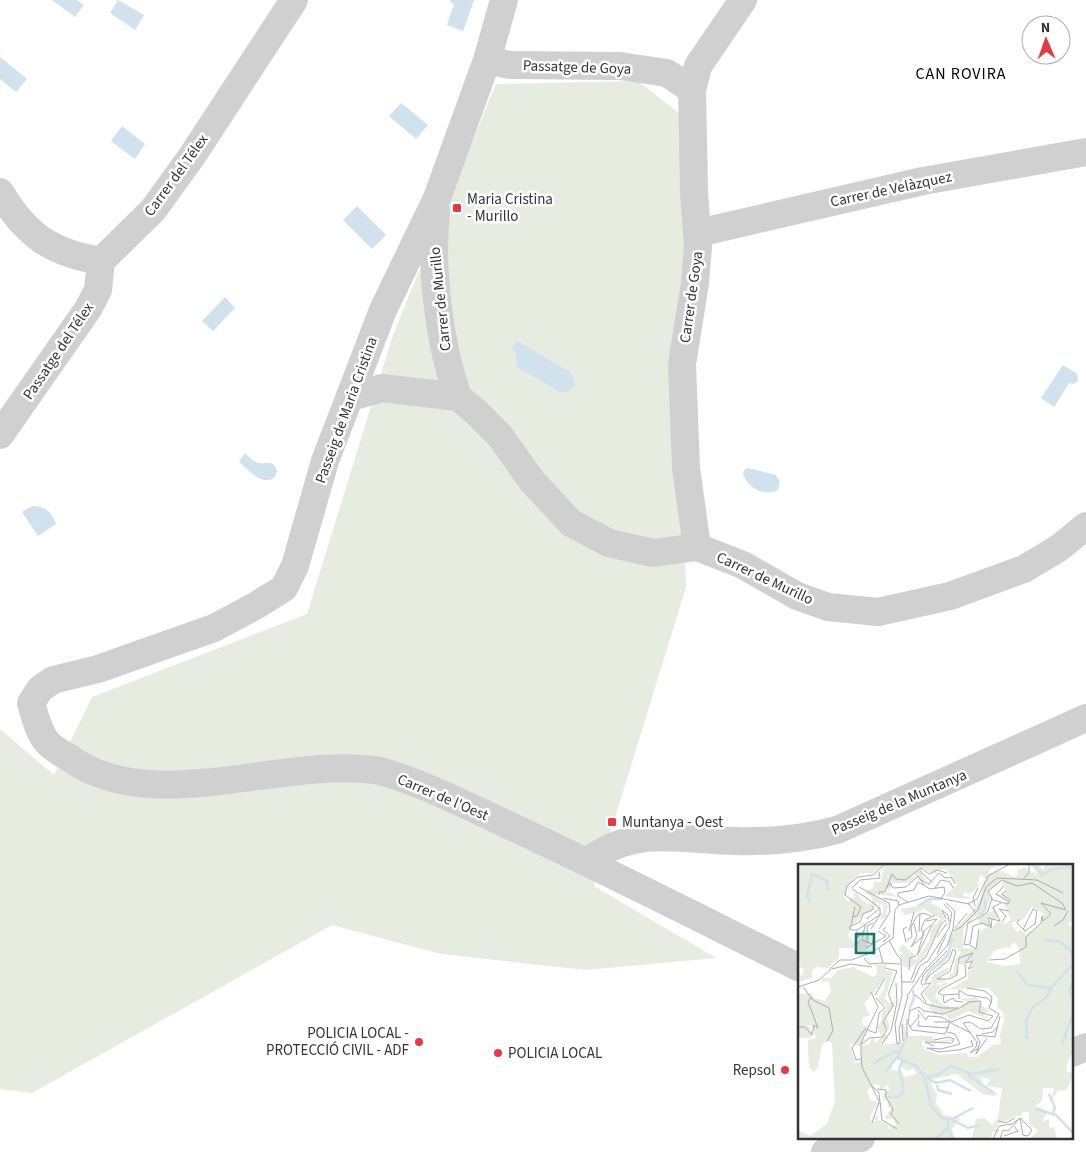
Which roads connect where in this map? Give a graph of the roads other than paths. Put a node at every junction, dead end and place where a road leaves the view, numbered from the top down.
1 (294, 0) edge
2 (504, 0) edge
3 (744, 0) edge
4 (486, 60) junction
5 (692, 90) junction
6 (1086, 152) edge
7 (0, 192) edge
8 (437, 198) junction
9 (698, 233) junction
10 (101, 261) junction
11 (351, 396) junction
12 (458, 397) junction
13 (0, 434) edge
14 (1086, 526) edge
15 (697, 547) junction
16 (31, 703) joint
17 (1086, 718) edge
18 (587, 862) junction
19 (798, 967) edge
20 (1086, 1047) edge
21 (1074, 1052) edge
22 (856, 1140) edge
23 (825, 1152) edge

1 - 10 street, Carrer del Télex
2 - 4 street, Passeig de Maria Cristina
3 - 5 street, Carrer de Goya
4 - 5 street, Passatge de Goya
4 - 8 street, Passeig de Maria Cristina
5 - 9 street, Carrer de Goya
6 - 9 street, Carrer de Velàzquez
7 - 10 street
8 - 11 street, Passeig de Maria Cristina
8 - 12 street, Carrer de Murillo
9 - 15 street, Carrer de Goya
10 - 13 street, Passatge del Télex
11 - 12 street
11 - 16 street, Passeig de Maria Cristina
12 - 15 street, Carrer de Murillo
14 - 15 street, Carrer de Murillo
16 - 18 street, Carrer de l'Oest
17 - 18 street, Passeig de la Muntanya
18 - 19 street, Carrer de l'Oest
20 - 21 street
22 - 23 street

